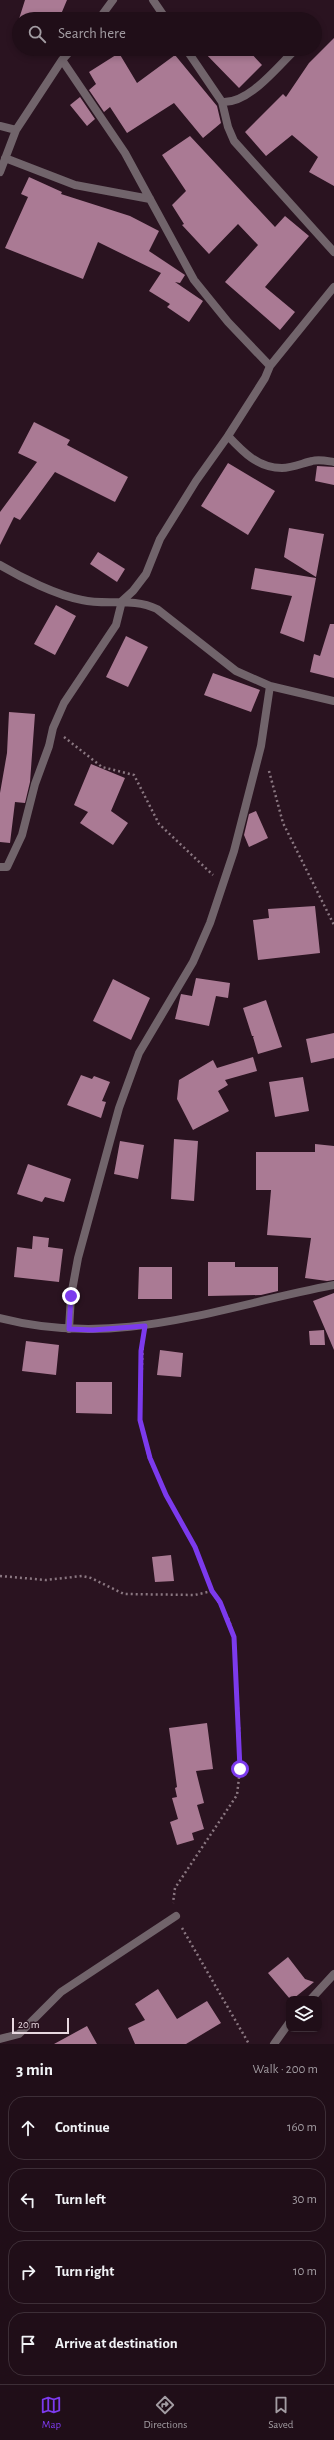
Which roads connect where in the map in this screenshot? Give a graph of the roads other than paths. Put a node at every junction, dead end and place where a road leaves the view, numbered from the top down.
1 (113, 0) edge
2 (153, 0) edge
3 (104, 12) edge
4 (161, 12) edge
5 (66, 56) edge
6 (191, 56) edge
7 (289, 56) edge
8 (62, 60) junction
9 (222, 102) junction
10 (0, 126) edge
11 (16, 130) junction
12 (6, 158) junction
13 (0, 172) edge
14 (150, 199) junction
15 (334, 252) edge
16 (334, 287) edge
17 (270, 366) junction
18 (228, 436) junction
19 (334, 462) edge
20 (0, 565) edge
21 (122, 601) junction
22 (270, 686) junction
23 (334, 701) edge
24 (0, 867) edge
25 (334, 1285) edge
26 (0, 1318) edge
27 (69, 1329) junction
28 (176, 1916) road end
29 (334, 1974) edge
30 (314, 1996) edge
31 (286, 2027) edge
32 (0, 2039) edge
33 (274, 2044) edge

1 - 3 street
2 - 4 street
5 - 8 street
6 - 9 street
7 - 9 street
8 - 11 street
8 - 14 street
9 - 15 street
10 - 11 street
11 - 12 street
12 - 13 street
12 - 14 street
14 - 17 street
16 - 17 street
17 - 18 street
18 - 19 street
18 - 21 street
20 - 21 street
21 - 22 street
21 - 24 street
22 - 23 street
22 - 27 street
25 - 27 street
26 - 27 street
28 - 32 street
29 - 30 street
31 - 33 street

